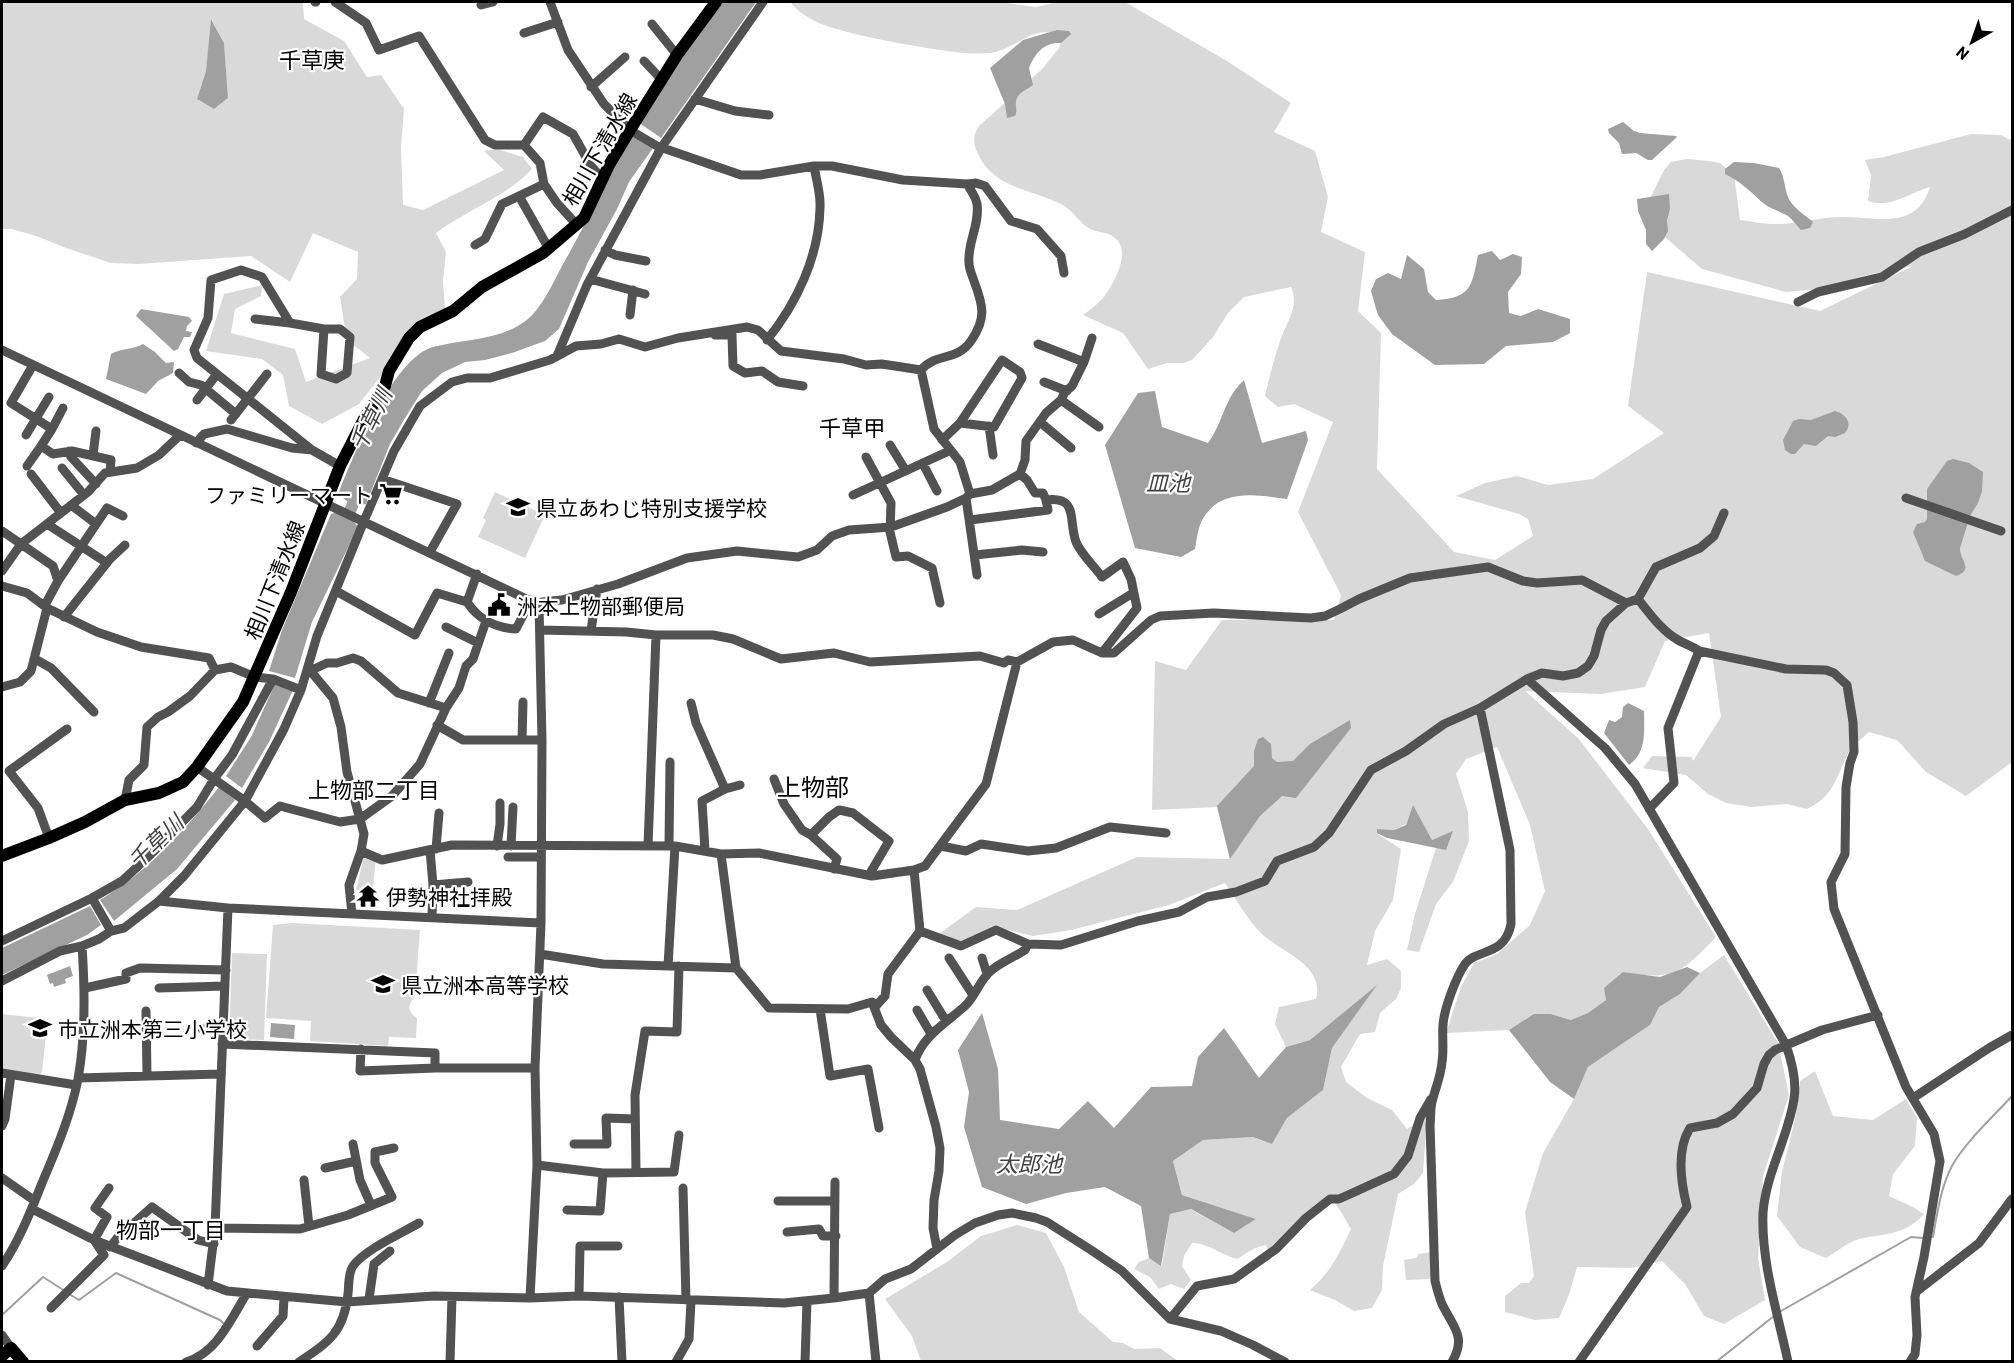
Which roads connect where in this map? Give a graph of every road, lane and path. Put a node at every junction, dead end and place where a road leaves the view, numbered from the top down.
1 (335, 2) edge
2 (494, 2) edge
3 (550, 2) edge
4 (716, 2) edge
5 (763, 2) edge
6 (481, 5) dead end
7 (558, 22) junction
8 (652, 24) dead end
9 (524, 33) dead end
10 (677, 55) junction
11 (625, 57) dead end
12 (644, 61) dead end
13 (662, 80) junction
14 (591, 87) junction
15 (695, 99) junction
16 (769, 115) dead end
17 (632, 131) junction
18 (524, 145) junction
19 (659, 147) junction
20 (814, 166) junction
21 (603, 179) junction
22 (544, 184) junction
23 (967, 184) junction
24 (519, 196) junction
25 (2013, 210) edge
26 (577, 225) junction
27 (475, 245) dead end
28 (549, 249) junction
29 (605, 250) junction
30 (646, 261) dead end
31 (1064, 273) dead end
32 (590, 279) junction
33 (633, 290) junction
34 (645, 294) dead end
35 (1798, 302) dead end
36 (630, 315) dead end
37 (255, 319) dead end
38 (290, 323) junction
39 (324, 329) junction
40 (706, 332) junction
41 (1092, 338) dead end
42 (767, 340) junction
43 (1038, 344) dead end
44 (2, 350) edge
45 (993, 353) dead end
46 (557, 356) junction
47 (1002, 360) junction
48 (1084, 362) junction
49 (33, 365) junction
50 (921, 370) junction
51 (179, 373) dead end
52 (217, 374) junction
53 (267, 374) dead end
54 (1044, 382) dead end
55 (803, 386) dead end
56 (205, 389) junction
57 (1066, 391) junction
58 (50, 397) dead end
59 (248, 399) junction
60 (197, 400) dead end
61 (1061, 400) junction
62 (63, 408) dead end
63 (36, 418) junction
64 (1040, 422) junction
65 (960, 423) junction
66 (989, 426) junction
67 (1099, 428) dead end
68 (52, 429) junction
69 (96, 431) dead end
70 (26, 435) dead end
71 (178, 436) junction
72 (942, 440) junction
73 (196, 443) junction
74 (890, 445) dead end
75 (41, 446) junction
76 (1071, 448) dead end
77 (312, 450) junction
78 (949, 451) junction
79 (69, 452) junction
80 (93, 455) junction
81 (993, 455) dead end
82 (866, 457) dead end
83 (923, 464) junction
84 (340, 466) junction
85 (62, 468) dead end
86 (906, 471) junction
87 (110, 472) junction
88 (1020, 474) junction
89 (382, 479) junction
90 (96, 484) junction
91 (880, 484) junction
92 (937, 491) dead end
93 (84, 495) junction
94 (853, 495) dead end
95 (968, 496) junction
96 (1906, 498) dead end
97 (1046, 500) junction
98 (327, 503) junction
99 (72, 505) junction
100 (61, 513) junction
101 (1724, 513) dead end
102 (123, 516) dead end
103 (970, 520) junction
104 (364, 521) junction
105 (46, 524) junction
106 (96, 524) junction
107 (891, 527) junction
108 (2, 531) edge
109 (2001, 531) dead end
110 (21, 544) junction
111 (126, 545) dead end
112 (81, 546) junction
113 (430, 552) junction
114 (1044, 552) dead end
115 (975, 555) junction
116 (107, 563) junction
117 (2, 571) edge
118 (477, 574) junction
119 (977, 575) dead end
120 (58, 581) junction
121 (2, 586) edge
122 (597, 589) junction
123 (336, 591) junction
124 (1133, 593) junction
125 (1638, 599) junction
126 (467, 602) junction
127 (535, 602) junction
128 (940, 603) dead end
129 (1626, 603) junction
130 (46, 606) junction
131 (1099, 614) dead end
132 (64, 617) junction
133 (486, 621) junction
134 (446, 627) dead end
135 (541, 630) junction
136 (591, 631) junction
137 (656, 635) junction
138 (478, 643) junction
139 (1699, 651) junction
140 (449, 653) dead end
141 (1101, 653) junction
142 (35, 659) junction
143 (1017, 663) junction
144 (308, 668) junction
145 (215, 670) junction
146 (265, 678) junction
147 (1527, 678) junction
148 (2, 687) edge
149 (302, 690) junction
150 (523, 702) dead end
151 (429, 703) junction
152 (691, 703) dead end
153 (446, 708) junction
154 (1480, 708) junction
155 (94, 712) dead end
156 (437, 725) junction
157 (67, 729) dead end
158 (522, 740) junction
159 (542, 740) junction
160 (669, 762) dead end
161 (197, 767) junction
162 (214, 779) junction
163 (774, 779) dead end
164 (740, 784) dead end
165 (725, 789) junction
166 (124, 800) junction
167 (244, 801) junction
168 (500, 803) dead end
169 (513, 807) dead end
170 (1649, 809) junction
171 (439, 813) dead end
172 (360, 819) junction
173 (1166, 833) dead end
174 (811, 835) junction
175 (49, 838) junction
176 (541, 844) junction
177 (497, 846) junction
178 (511, 846) junction
179 (648, 846) junction
180 (672, 846) junction
181 (941, 846) junction
182 (433, 849) junction
183 (705, 850) junction
184 (361, 851) junction
185 (721, 854) junction
186 (2, 856) edge
187 (541, 857) junction
188 (508, 858) dead end
189 (834, 869) junction
190 (914, 870) junction
191 (869, 875) junction
192 (468, 882) dead end
193 (433, 885) junction
194 (92, 898) junction
195 (159, 901) junction
196 (228, 908) junction
197 (352, 914) junction
198 (432, 917) junction
199 (541, 923) junction
200 (111, 930) junction
201 (920, 931) junction
202 (2, 941) edge
203 (1028, 944) junction
204 (82, 946) junction
205 (540, 954) junction
206 (949, 958) dead end
207 (982, 958) dead end
208 (668, 966) junction
209 (679, 966) junction
210 (736, 968) junction
211 (226, 970) junction
212 (987, 974) junction
213 (2, 981) edge
214 (225, 986) junction
215 (85, 988) junction
216 (159, 988) dead end
217 (927, 990) dead end
218 (973, 995) junction
219 (875, 1008) junction
220 (820, 1009) junction
221 (917, 1010) dead end
222 (146, 1011) dead end
223 (1878, 1015) junction
224 (946, 1021) junction
225 (202, 1029) dead end
226 (222, 1030) junction
227 (931, 1034) junction
228 (2013, 1035) edge
229 (222, 1044) junction
230 (1786, 1045) junction
231 (361, 1049) junction
232 (915, 1060) junction
233 (435, 1068) junction
234 (535, 1068) junction
235 (6, 1074) edge
236 (220, 1074) junction
237 (147, 1076) junction
238 (77, 1081) junction
239 (1437, 1090) junction
240 (1913, 1098) junction
241 (635, 1119) junction
242 (3, 1121) edge
243 (879, 1128) dead end
244 (679, 1135) dead end
245 (353, 1144) dead end
246 (574, 1144) dead end
247 (394, 1148) dead end
248 (356, 1161) junction
249 (537, 1165) junction
250 (325, 1168) dead end
251 (636, 1172) junction
252 (603, 1173) junction
253 (2, 1178) edge
254 (304, 1180) dead end
255 (835, 1182) dead end
256 (109, 1188) dead end
257 (683, 1188) dead end
258 (2013, 1199) edge
259 (836, 1201) junction
260 (778, 1202) dead end
261 (33, 1205) junction
262 (371, 1205) junction
263 (567, 1210) dead end
264 (419, 1223) dead end
265 (309, 1226) junction
266 (215, 1228) junction
267 (787, 1232) dead end
268 (836, 1236) junction
269 (94, 1240) junction
270 (214, 1244) junction
271 (618, 1246) dead end
272 (110, 1247) junction
273 (937, 1249) junction
274 (390, 1251) dead end
275 (2, 1266) edge
276 (208, 1285) junction
277 (1916, 1292) junction
278 (247, 1293) junction
279 (869, 1293) junction
280 (579, 1296) junction
281 (452, 1297) junction
282 (619, 1297) junction
283 (284, 1298) junction
284 (530, 1298) junction
285 (834, 1298) junction
286 (369, 1299) junction
287 (688, 1300) junction
288 (807, 1301) junction
289 (348, 1302) junction
290 (51, 1308) dead end
291 (1170, 1319) junction
292 (2, 1335) edge
293 (257, 1346) dead end
294 (6, 1352) edge
295 (24, 1362) edge
296 (186, 1362) edge
297 (299, 1362) edge
298 (450, 1362) edge
299 (622, 1362) edge
300 (676, 1362) edge
301 (805, 1362) edge
302 (876, 1362) edge
303 (1285, 1362) edge
304 (1452, 1362) edge
305 (1579, 1362) edge
306 (1788, 1362) edge
307 (1910, 1362) edge

1 - 18 street
2 - 6 street
3 - 7 street
4 - 10 main road, 相川下清水線
5 - 15 street
7 - 9 street
7 - 14 street
8 - 10 street
10 - 13 main road, 相川下清水線
11 - 14 street
12 - 13 street
13 - 17 main road, 相川下清水線
14 - 17 street
15 - 16 street
15 - 19 street
17 - 19 street
17 - 21 main road, 相川下清水線
18 - 21 street
18 - 22 street
19 - 20 street
19 - 29 street
20 - 23 street
20 - 42 street
21 - 26 main road, 相川下清水線
22 - 24 street
22 - 26 street
23 - 31 street
23 - 50 street
24 - 27 street
24 - 28 street
25 - 35 street
26 - 28 main road, 相川下清水線
28 - 84 main road, 相川下清水線
29 - 30 street
29 - 32 street
32 - 33 street
32 - 46 street
33 - 34 street
33 - 36 street
37 - 38 street
38 - 39 street
38 - 52 street
39 - 39 street
40 - 42 street
40 - 46 street
40 - 55 street
41 - 48 street
42 - 50 street
43 - 48 street
44 - 49 street
45 - 47 street
46 - 89 street
47 - 65 street
47 - 66 street
48 - 57 street
49 - 63 street
49 - 71 street
50 - 72 street
51 - 56 street
52 - 56 street
52 - 59 street
53 - 59 street
54 - 57 street
56 - 59 street
56 - 60 street
57 - 61 street
58 - 63 street
59 - 77 street
61 - 64 street
61 - 67 street
62 - 68 street
63 - 68 street
63 - 70 street
64 - 76 street
64 - 88 street
65 - 66 street
65 - 72 street
66 - 81 street
68 - 75 street
69 - 80 street
71 - 73 street
71 - 87 street
72 - 78 street
73 - 77 street
73 - 98 street
74 - 86 street
75 - 79 street
75 - 100 street
77 - 84 street
78 - 83 street
78 - 95 street
79 - 80 street
79 - 90 street
80 - 87 street
82 - 91 street
83 - 86 street
83 - 92 street
84 - 98 main road, 相川下清水線
85 - 93 street
86 - 91 street
87 - 90 street
88 - 95 street
88 - 97 street
89 - 104 street
89 - 113 street
90 - 93 street
91 - 94 street
91 - 107 street
93 - 99 street
95 - 103 street
95 - 107 street
96 - 109 street
97 - 103 street
97 - 124 street
98 - 104 street
98 - 146 main road, 相川下清水線
99 - 100 street
99 - 106 street
100 - 105 street
101 - 125 street
102 - 106 street
103 - 115 street
104 - 113 street
104 - 123 street
105 - 110 street
105 - 112 street
106 - 112 street
107 - 122 street
107 - 128 street
108 - 110 street
110 - 117 street
110 - 120 street
111 - 116 street
112 - 116 street
112 - 120 street
113 - 118 street
114 - 115 street
115 - 119 street
116 - 132 street
118 - 126 street
118 - 127 street
120 - 130 street
121 - 130 street
122 - 127 street
122 - 136 street
123 - 126 street
123 - 144 street
124 - 131 street
124 - 141 street
125 - 129 street
125 - 139 street
126 - 133 street
127 - 133 street
127 - 135 street
129 - 141 street
129 - 147 street
130 - 132 street
130 - 142 street
132 - 145 street
133 - 138 street
134 - 138 street
135 - 136 street
135 - 159 street
136 - 137 street
137 - 143 street
137 - 179 street
138 - 153 street
139 - 170 street
139 - 223 street
140 - 151 street
141 - 143 street
142 - 148 street
142 - 155 street
143 - 181 street
144 - 149 street
144 - 151 street
144 - 172 street
145 - 146 street
145 - 166 street
146 - 149 street
146 - 161 main road, 相川下清水線
146 - 162 street
147 - 154 street
147 - 170 street
149 - 167 street
150 - 158 street
151 - 153 street
152 - 165 street
153 - 156 street
154 - 203 street
154 - 239 street
156 - 158 street
156 - 172 street
157 - 175 street
158 - 159 street
159 - 176 street
160 - 180 street
161 - 162 street
161 - 166 main road, 相川下清水線
162 - 167 street
162 - 194 street
163 - 174 street
164 - 165 street
165 - 183 street
166 - 175 main road, 相川下清水線
167 - 172 street
167 - 195 street
168 - 177 street
169 - 178 street
170 - 230 street
171 - 182 street
172 - 184 street
173 - 181 street
174 - 189 street
174 - 191 street
175 - 186 main road, 相川下清水線
176 - 178 street
176 - 179 street
176 - 187 street
177 - 178 street
177 - 182 street
179 - 180 street
180 - 183 street
180 - 208 street
181 - 190 street
182 - 184 street
182 - 193 street
183 - 185 street
184 - 197 street
185 - 189 street
185 - 210 street
187 - 188 street
187 - 199 street
189 - 191 street
190 - 191 street
190 - 201 street
192 - 193 street
193 - 198 street
194 - 200 street
194 - 202 street
195 - 196 street
195 - 200 street
196 - 197 street
196 - 211 street
197 - 198 street
198 - 199 street
199 - 205 street
200 - 204 street
201 - 203 street
201 - 219 street
203 - 212 street
204 - 213 street
204 - 215 street
205 - 208 street
205 - 234 street
206 - 218 street
207 - 212 street
208 - 209 street
209 - 210 street
209 - 241 street
210 - 220 street
211 - 214 street
211 - 215 street
212 - 218 street
214 - 216 street
214 - 226 street
215 - 238 street
217 - 224 street
218 - 224 street
219 - 220 street
219 - 232 street
220 - 243 street
221 - 227 street
222 - 237 street
223 - 230 street
223 - 240 street
224 - 227 street
225 - 226 street
226 - 229 street
227 - 232 street
228 - 240 street
229 - 231 street
229 - 236 street
230 - 305 street
230 - 306 street
231 - 233 street
231 - 233 street
232 - 273 street
233 - 234 street
234 - 249 street
235 - 238 street
235 - 242 street
236 - 237 street
236 - 266 street
237 - 238 street
238 - 261 street
239 - 291 street
239 - 304 street
240 - 277 street
241 - 246 street
241 - 251 street
244 - 251 street
245 - 248 street
247 - 262 street
248 - 250 street
248 - 262 street
249 - 252 street
249 - 284 street
251 - 252 street
252 - 263 street
253 - 261 street
254 - 265 street
255 - 259 street
256 - 269 street
257 - 287 street
258 - 277 street
259 - 260 street
259 - 268 street
261 - 269 street
261 - 275 street
262 - 265 street
264 - 289 street
265 - 266 street
266 - 270 street
267 - 268 street
268 - 285 street
269 - 272 street
269 - 290 street
270 - 272 street
270 - 276 street
271 - 280 street
272 - 276 street
273 - 279 street
273 - 291 street
274 - 286 street
276 - 278 street
277 - 307 street
278 - 283 street
278 - 296 street
279 - 285 street
279 - 302 street
280 - 282 street
280 - 284 street
281 - 284 street
281 - 286 street
281 - 298 street
282 - 287 street
282 - 299 street
283 - 289 street
283 - 293 street
285 - 288 street
286 - 289 street
287 - 288 street
287 - 300 street
288 - 301 street
289 - 297 street
291 - 303 street
292 - 294 street
294 - 295 main road

